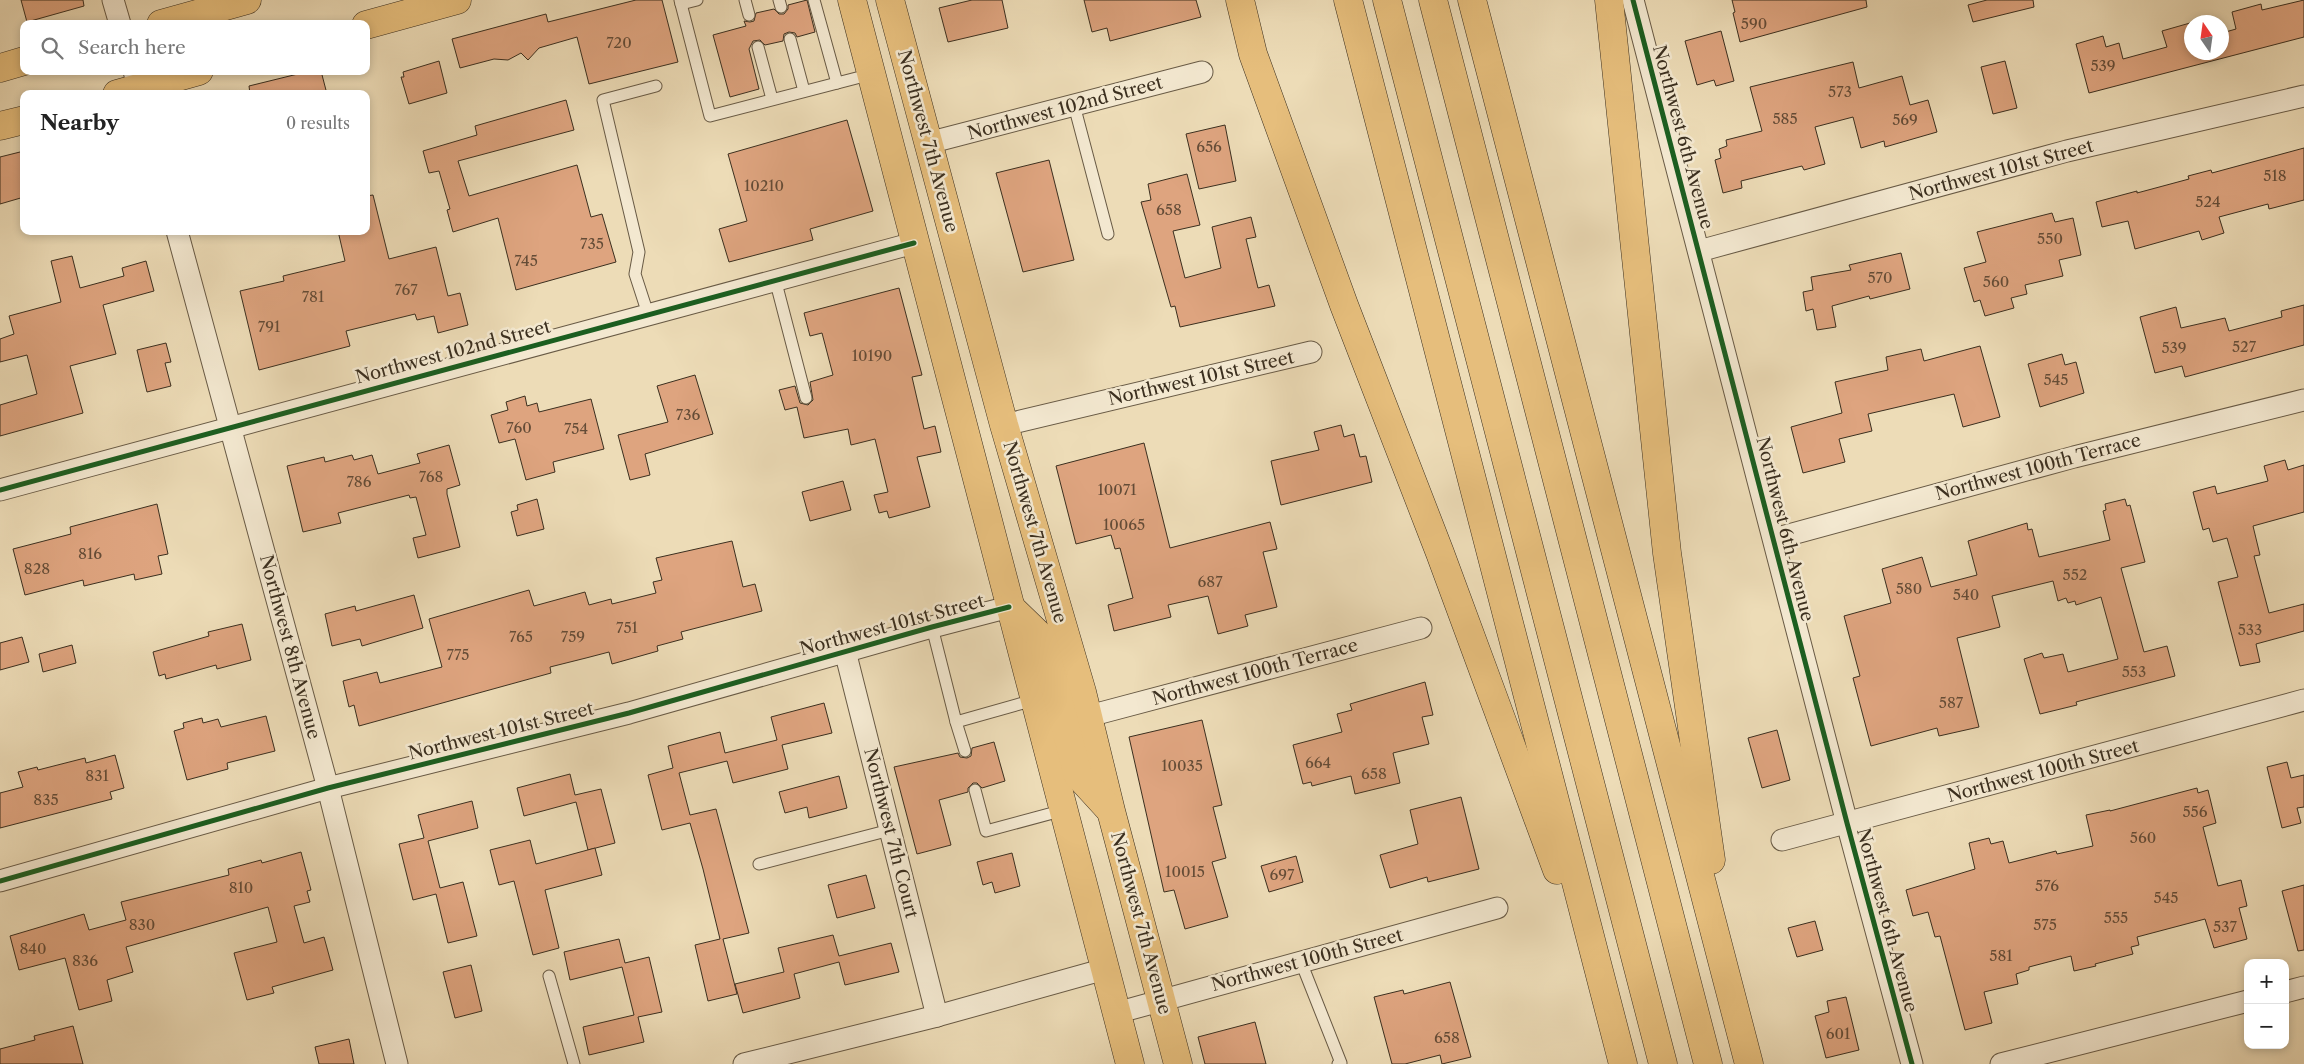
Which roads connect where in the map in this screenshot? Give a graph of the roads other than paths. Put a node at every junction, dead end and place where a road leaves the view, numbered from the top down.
1 (113, 0) edge
2 (247, 0) edge
3 (458, 0) edge
4 (697, 0) edge
5 (745, 0) edge
6 (814, 0) edge
7 (852, 0) edge
8 (890, 0) edge
9 (1240, 0) edge
10 (1348, 0) edge
11 (1387, 0) edge
12 (1433, 0) edge
13 (1472, 0) edge
14 (1609, 0) edge
15 (1633, 0) edge
16 (680, 2) edge
17 (749, 15) dead end
18 (119, 20) edge
19 (175, 20) edge
20 (370, 24) edge
21 (790, 39) dead end
22 (758, 47) dead end
23 (20, 62) edge
24 (0, 68) edge
25 (1202, 72) dead end
26 (872, 74) junction
27 (182, 75) edge
28 (836, 83) junction
29 (656, 86) dead end
30 (132, 87) edge
31 (804, 91) junction
32 (2304, 96) edge
33 (772, 100) junction
34 (1074, 105) junction
35 (20, 121) edge
36 (0, 126) edge
37 (928, 143) junction
38 (1108, 234) dead end
39 (178, 235) edge
40 (914, 242) junction
41 (1699, 251) junction
42 (775, 279) junction
43 (648, 314) junction
44 (1311, 352) dead end
45 (806, 398) dead end
46 (2304, 400) edge
47 (1004, 424) junction
48 (230, 427) junction
49 (0, 490) edge
50 (1774, 539) junction
51 (1009, 607) junction
52 (932, 626) junction
53 (1421, 628) dead end
54 (845, 651) junction
55 (1034, 700) junction
56 (2304, 700) edge
57 (1089, 716) junction
58 (956, 722) junction
59 (965, 750) dead end
60 (328, 788) junction
61 (975, 790) dead end
62 (1064, 810) junction
63 (1111, 811) junction
64 (1847, 823) junction
65 (890, 830) junction
66 (1782, 840) dead end
67 (759, 864) dead end
68 (0, 881) edge
69 (1498, 908) dead end
70 (1301, 962) junction
71 (1105, 969) junction
72 (548, 976) dead end
73 (2304, 987) edge
74 (2289, 991) edge
75 (1731, 997) junction
76 (1162, 1000) junction
77 (2244, 1002) edge
78 (1116, 1013) junction
79 (937, 1016) junction
80 (1614, 1029) junction
81 (397, 1064) edge
82 (574, 1064) edge
83 (744, 1064) edge
84 (1130, 1064) edge
85 (1178, 1064) edge
86 (1338, 1064) edge
87 (1623, 1064) edge
88 (1663, 1064) edge
89 (1708, 1064) edge
90 (1749, 1064) edge
91 (1912, 1064) edge
92 (2001, 1064) edge

1 - 18 street
2 - 19 main road
3 - 20 main road
4 - 16 lane
5 - 17 lane
6 - 28 lane
7 - 26 main road, Northwest 7th Avenue
8 - 37 main road, Northwest 7th Avenue
9 - 80 main road
10 - 80 main road
11 - 88 main road
12 - 89 main road
13 - 75 main road
14 - 75 main road
15 - 41 street, Northwest 6th Avenue
16 - 33 lane
21 - 31 lane
22 - 33 lane
23 - 24 main road
25 - 34 street, Northwest 102nd Street
26 - 28 lane
26 - 40 main road, Northwest 7th Avenue
27 - 30 main road
28 - 31 lane
29 - 43 lane
31 - 33 lane
32 - 41 street, Northwest 101st Street
34 - 37 street, Northwest 102nd Street
34 - 38 lane
35 - 36 main road
37 - 47 main road, Northwest 7th Avenue
39 - 48 street, Northwest 8th Avenue
40 - 42 street, Northwest 102nd Street
40 - 47 main road
40 - 51 main road, Northwest 7th Avenue
41 - 50 street, Northwest 6th Avenue
42 - 43 street, Northwest 102nd Street
42 - 45 lane
43 - 48 street, Northwest 102nd Street
44 - 47 street, Northwest 101st Street
46 - 50 street, Northwest 100th Terrace
47 - 57 main road, Northwest 7th Avenue
48 - 49 street, Northwest 102nd Street
48 - 60 street, Northwest 8th Avenue
50 - 64 street, Northwest 6th Avenue
51 - 52 street, Northwest 101st Street
51 - 55 main road, Northwest 7th Avenue
51 - 63 main road
52 - 54 street, Northwest 101st Street
52 - 58 lane
53 - 57 street, Northwest 100th Terrace
54 - 60 street, Northwest 101st Street
54 - 65 street, Northwest 7th Court
55 - 58 lane
55 - 62 main road, Northwest 7th Avenue
56 - 64 street, Northwest 100th Street
57 - 63 main road, Northwest 7th Avenue
58 - 59 lane
60 - 68 street, Northwest 101st Street
60 - 81 street, Northwest 8th Avenue
61 - 62 lane
62 - 71 main road, Northwest 7th Avenue
63 - 76 main road, Northwest 7th Avenue
64 - 66 street, Northwest 100th Street
64 - 91 street, Northwest 6th Avenue
65 - 67 lane
65 - 79 street, Northwest 7th Court
69 - 70 street, Northwest 100th Street
70 - 76 street, Northwest 100th Street
70 - 86 lane
71 - 78 main road, Northwest 7th Avenue
71 - 79 street
72 - 82 lane
73 - 74 street
75 - 90 main road
76 - 78 street, Northwest 100th Street
76 - 85 main road, Northwest 7th Avenue
77 - 92 street
78 - 84 main road, Northwest 7th Avenue
79 - 83 street
80 - 87 main road

